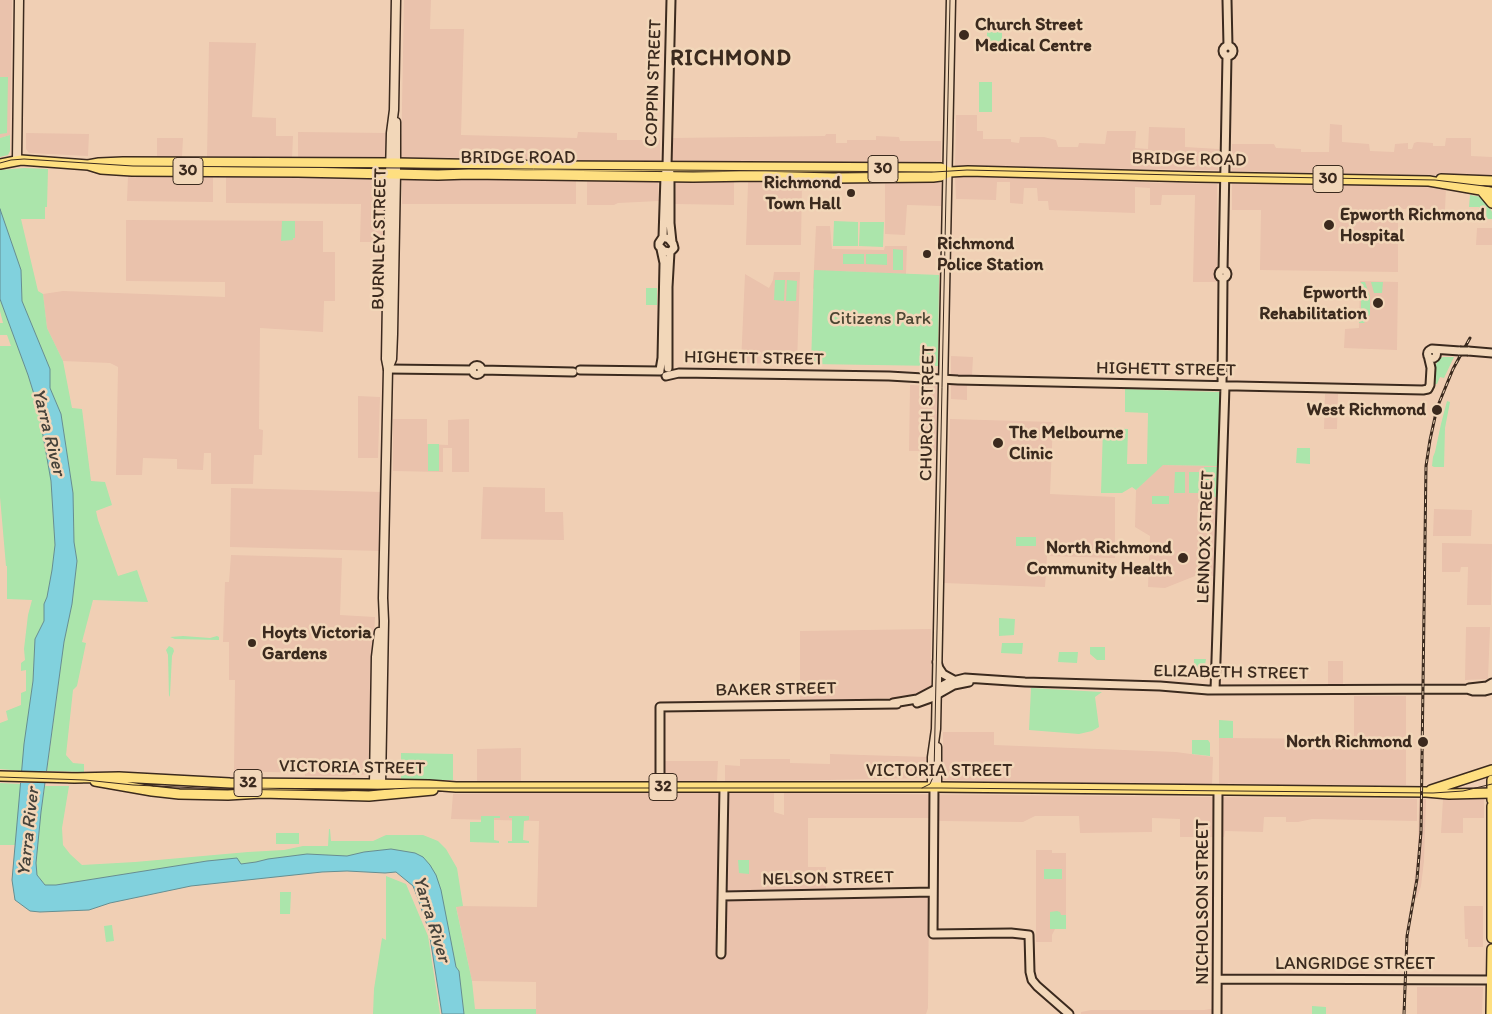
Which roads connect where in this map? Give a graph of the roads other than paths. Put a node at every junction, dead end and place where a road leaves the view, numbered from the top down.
1 (19, 0) edge
2 (396, 0) edge
3 (671, 0) edge
4 (951, 0) edge
5 (1227, 0) edge
6 (17, 160) junction
7 (394, 163) junction
8 (1, 164) edge
9 (667, 166) junction
10 (790, 167) junction
11 (292, 168) junction
12 (453, 169) junction
13 (581, 171) junction
14 (740, 172) junction
15 (756, 172) junction
16 (948, 172) junction
17 (851, 173) junction
18 (393, 174) junction
19 (1074, 174) junction
20 (1129, 175) junction
21 (668, 176) junction
22 (790, 177) junction
23 (1224, 178) junction
24 (1429, 181) junction
25 (1492, 181) edge
26 (668, 190) junction
27 (1482, 191) junction
28 (1492, 192) edge
29 (1492, 203) edge
30 (663, 237) junction
31 (672, 242) junction
32 (661, 249) junction
33 (670, 252) junction
34 (1492, 352) edge
35 (388, 369) junction
36 (665, 371) junction
37 (944, 379) junction
38 (1223, 386) junction
39 (937, 662) junction
40 (954, 680) junction
41 (995, 681) junction
42 (1492, 683) edge
43 (1466, 689) junction
44 (1492, 689) edge
45 (1215, 690) junction
46 (937, 692) junction
47 (1492, 770) edge
48 (0, 776) edge
49 (72, 778) junction
50 (156, 779) junction
51 (1492, 780) edge
52 (377, 784) junction
53 (452, 787) junction
54 (660, 787) junction
55 (724, 787) junction
56 (934, 787) junction
57 (1441, 787) junction
58 (1218, 790) junction
59 (149, 791) junction
60 (1378, 792) junction
61 (1426, 792) junction
62 (1492, 793) edge
63 (1449, 794) junction
64 (376, 796) junction
65 (1492, 800) edge
66 (1492, 806) edge
67 (933, 892) junction
68 (723, 896) junction
69 (1492, 938) edge
70 (1492, 948) edge
71 (722, 954) dead end
72 (1218, 979) junction
73 (1492, 980) edge
74 (1069, 1014) edge
75 (1217, 1014) edge
76 (1491, 1014) edge

1 - 6 main road
2 - 7 main road, BURNLEY STREET
3 - 9 street, COPPIN STREET
4 - 16 main road, CHURCH STREET
5 - 23 street, LENNOX STREET
6 - 8 main road, BRIDGE ROAD / 30
6 - 11 main road, BRIDGE ROAD / 30
7 - 11 main road, BRIDGE ROAD / 30
7 - 12 main road, BRIDGE ROAD / 30
7 - 18 main road, BURNLEY STREET
9 - 13 main road, BRIDGE ROAD / 30
9 - 14 main road, BRIDGE ROAD / 30
9 - 21 street, COPPIN STREET
10 - 15 main road, BRIDGE ROAD / 30
10 - 17 main road, BRIDGE ROAD / 30
10 - 22 main road
11 - 18 main road, BRIDGE ROAD / 30
12 - 13 main road, BRIDGE ROAD / 30
12 - 18 main road, BRIDGE ROAD / 30
13 - 21 main road, BRIDGE ROAD / 30
14 - 15 main road, BRIDGE ROAD / 30
14 - 21 main road, BRIDGE ROAD / 30
15 - 22 main road, BRIDGE ROAD / 30
16 - 17 main road, BRIDGE ROAD / 30
16 - 19 main road, BRIDGE ROAD / 30
16 - 37 main road, CHURCH STREET
17 - 22 main road, BRIDGE ROAD / 30
18 - 35 main road, BURNLEY STREET
19 - 20 main road, 30
19 - 20 main road, BRIDGE ROAD / 30
20 - 23 main road, BRIDGE ROAD / 30
21 - 26 street, COPPIN STREET
23 - 24 main road, BRIDGE ROAD / 30
23 - 38 street, LENNOX STREET
24 - 25 main road, BRIDGE ROAD / 30
24 - 27 main road, BRIDGE ROAD / 30
26 - 30 street, COPPIN STREET
26 - 31 street, COPPIN STREET
27 - 28 main road, BRIDGE ROAD / 30
27 - 29 main road
30 - 31 street
30 - 32 street
31 - 33 street
32 - 33 street
32 - 36 street
33 - 36 street
34 - 38 street, HIGHETT STREET, bridge
35 - 36 street, HIGHETT STREET
35 - 52 main road, BURNLEY STREET
36 - 37 street, HIGHETT STREET
37 - 38 street, HIGHETT STREET
37 - 39 main road, CHURCH STREET
38 - 45 street, LENNOX STREET
39 - 40 street
39 - 46 main road, CHURCH STREET
40 - 41 street, ELIZABETH STREET
40 - 46 street, ELIZABETH STREET
41 - 45 street, ELIZABETH STREET
41 - 46 street, ELIZABETH STREET
42 - 43 street, ELIZABETH STREET
43 - 44 street, ELIZABETH STREET
43 - 45 street, ELIZABETH STREET
46 - 54 street, BAKER STREET
46 - 56 main road, CHURCH STREET
47 - 57 main road, 32
48 - 49 main road, VICTORIA STREET / 32
49 - 50 main road, VICTORIA STREET / 32
49 - 59 main road, VICTORIA STREET / 32
50 - 52 main road, VICTORIA STREET / 32
50 - 59 main road
51 - 62 main road
52 - 53 main road, VICTORIA STREET / 32
52 - 64 main road
53 - 54 main road, VICTORIA STREET / 32
53 - 64 main road, VICTORIA STREET / 32
54 - 55 main road, VICTORIA STREET / 32
55 - 56 main road, VICTORIA STREET / 32
55 - 68 street
56 - 58 main road, VICTORIA STREET / 32
56 - 67 street, CHURCH STREET
57 - 60 main road, 32
57 - 61 main road, 32
58 - 60 main road, 32
58 - 72 street, NICHOLSON STREET
59 - 64 main road, VICTORIA STREET / 32
60 - 61 main road, 32
60 - 63 main road, 32
61 - 63 main road, 32
62 - 63 main road, 32
62 - 65 main road
66 - 69 main road
67 - 68 street, NELSON STREET
67 - 74 street, CHURCH STREET
68 - 71 street
70 - 73 main road
72 - 73 street, LANGRIDGE STREET
72 - 75 street, NICHOLSON STREET
73 - 76 main road

